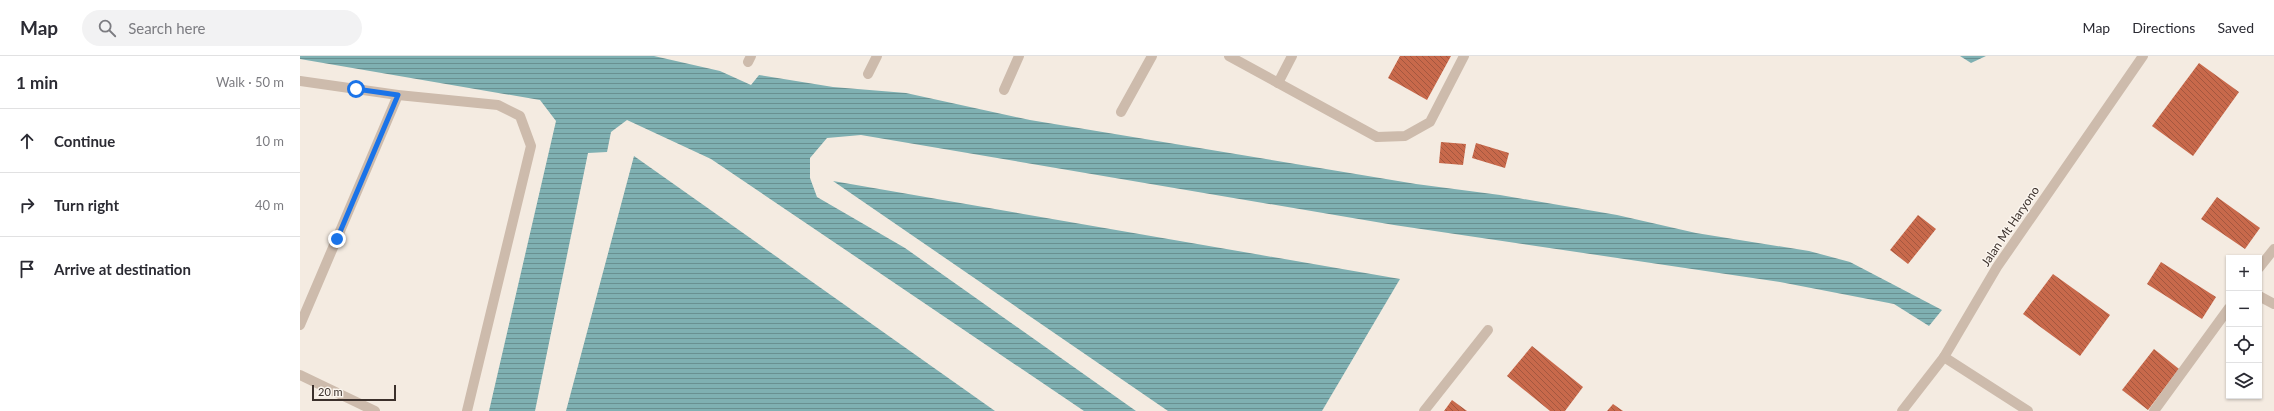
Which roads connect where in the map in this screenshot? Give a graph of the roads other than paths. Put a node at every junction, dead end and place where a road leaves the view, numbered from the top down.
1 (877, 56) edge
2 (1019, 56) edge
3 (1152, 56) edge
4 (1228, 56) edge
5 (1292, 56) edge
6 (1464, 56) edge
7 (2143, 56) edge
8 (868, 74) dead end
9 (300, 81) edge
10 (1278, 83) junction
11 (1004, 90) dead end
12 (398, 95) junction
13 (1121, 112) dead end
14 (2274, 249) edge
15 (2262, 264) edge
16 (2262, 298) edge
17 (2274, 304) edge
18 (2226, 312) edge
19 (300, 325) edge
20 (1488, 330) dead end
21 (1944, 357) junction
22 (300, 375) edge
23 (375, 411) edge
24 (467, 411) edge
25 (1424, 411) edge
26 (1902, 411) edge
27 (2028, 411) edge
28 (2154, 411) edge

1 - 8 street
2 - 11 street
3 - 13 street
4 - 10 street
5 - 10 street
6 - 10 street
7 - 21 street, Jalan Mt Haryono
9 - 12 street
12 - 19 street
12 - 24 street
14 - 15 street
16 - 17 street
18 - 28 street
20 - 25 street
21 - 26 street, Jalan Mt Haryono
21 - 27 street
22 - 23 street

